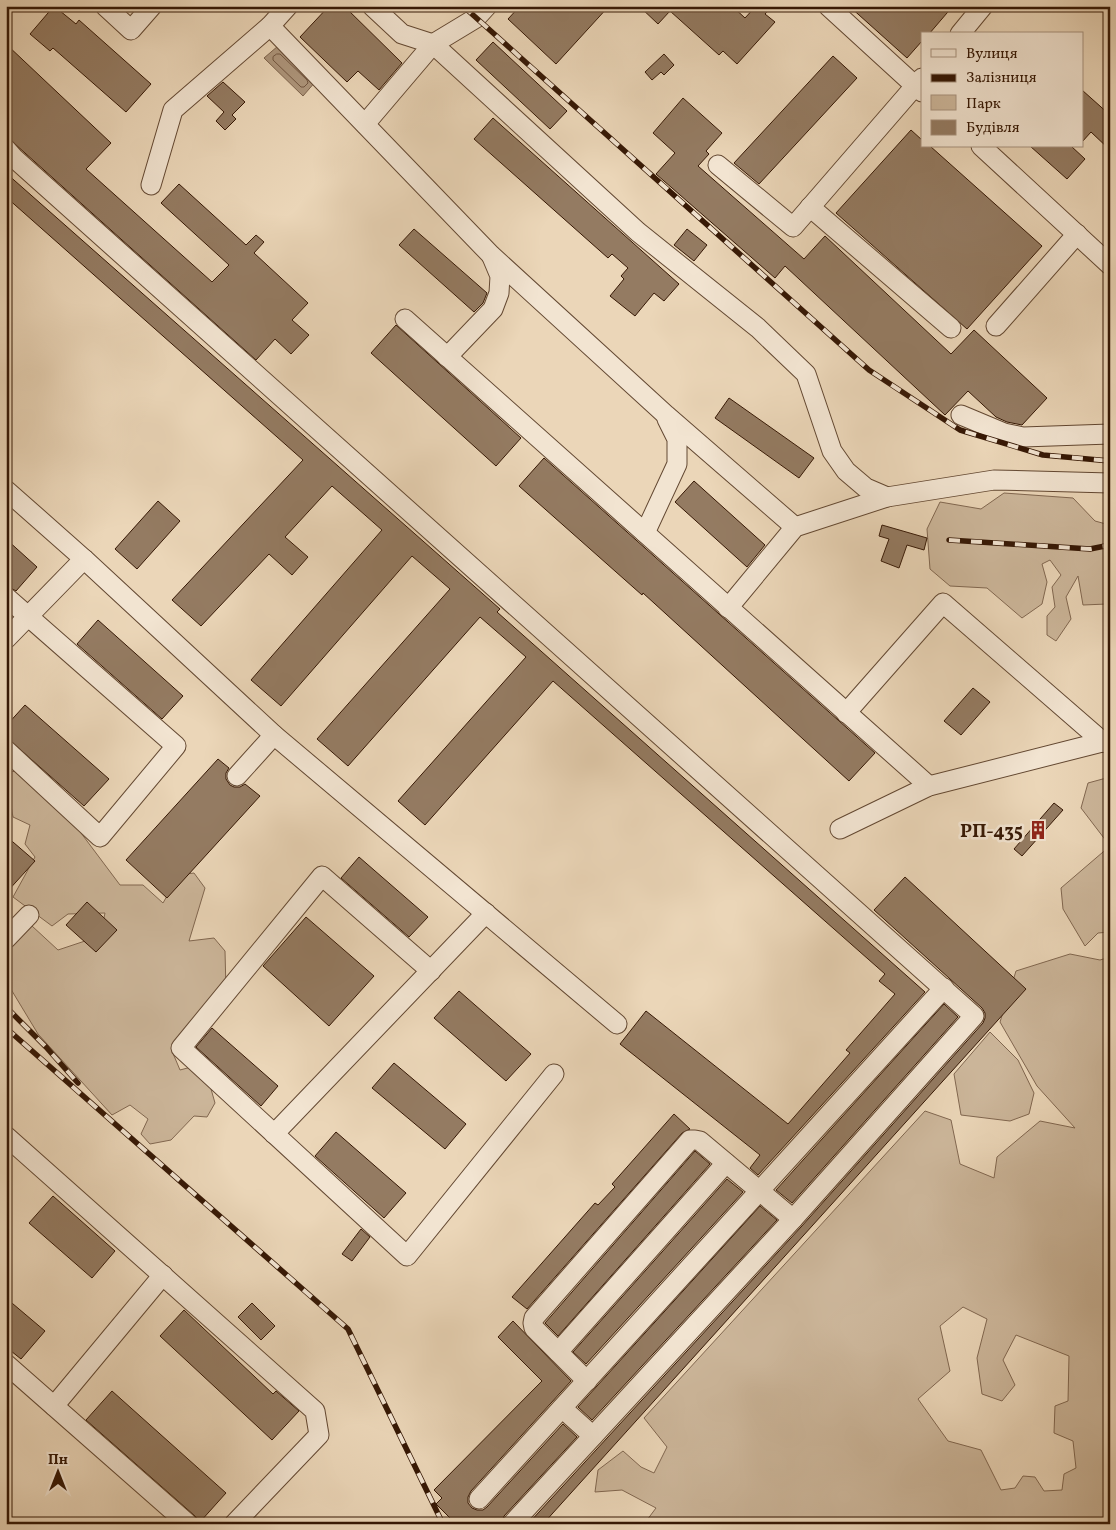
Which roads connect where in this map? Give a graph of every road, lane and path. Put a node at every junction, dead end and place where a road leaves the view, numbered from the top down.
1 (105, 6) edge
2 (152, 6) edge
3 (288, 6) edge
4 (372, 6) edge
5 (487, 6) edge
6 (828, 6) edge
7 (983, 6) edge
8 (270, 26) junction
9 (962, 32) edge
10 (433, 44) junction
11 (920, 85) edge
12 (365, 124) junction
13 (983, 148) edge
14 (6, 149) edge
15 (718, 165) dead end
16 (151, 185) dead end
17 (810, 207) junction
18 (1077, 234) junction
19 (491, 256) junction
20 (1110, 265) edge
21 (405, 319) dead end
22 (996, 326) dead end
23 (951, 328) dead end
24 (447, 357) junction
25 (961, 415) dead end
26 (666, 416) junction
27 (1110, 434) edge
28 (1110, 483) edge
29 (6, 490) edge
30 (887, 497) junction
31 (794, 526) junction
32 (645, 533) junction
33 (84, 559) junction
34 (6, 597) edge
35 (728, 608) junction
36 (27, 616) junction
37 (6, 639) edge
38 (846, 713) junction
39 (274, 735) junction
40 (1108, 742) edge
41 (6, 750) edge
42 (237, 776) dead end
43 (929, 786) junction
44 (840, 829) dead end
45 (486, 913) junction
46 (29, 915) dead end
47 (6, 939) edge
48 (430, 971) junction
49 (944, 988) junction
50 (617, 1024) dead end
51 (554, 1074) dead end
52 (274, 1134) junction
53 (6, 1136) edge
54 (726, 1163) junction
55 (760, 1191) junction
56 (793, 1219) junction
57 (162, 1276) junction
58 (558, 1352) junction
59 (6, 1364) edge
60 (587, 1381) junction
61 (54, 1406) junction
62 (562, 1408) junction
63 (593, 1436) junction
64 (479, 1499) dead end
65 (188, 1524) edge
66 (234, 1524) edge
67 (512, 1524) edge

1 - 2 street
3 - 8 street
4 - 10 street
5 - 10 street
6 - 11 street
7 - 9 street
8 - 12 street
8 - 16 street
10 - 12 street
10 - 30 street
11 - 17 street
12 - 19 street
13 - 18 street
14 - 49 street
15 - 17 street
17 - 23 street
18 - 20 street
18 - 22 street
19 - 24 street
19 - 26 street
21 - 24 street
24 - 32 street
25 - 27 street
26 - 31 street
26 - 32 street
28 - 30 street
29 - 33 street
30 - 31 street
31 - 35 street
32 - 35 street
33 - 36 street
33 - 39 street
34 - 36 street
35 - 38 street
36 - 37 street
36 - 41 street
38 - 40 street
38 - 43 street
39 - 42 street
39 - 45 street
40 - 43 street
43 - 44 street
45 - 48 street
45 - 50 street
46 - 47 street
48 - 52 street
48 - 52 street
49 - 55 street
49 - 56 street
51 - 52 street
53 - 57 street
54 - 55 street
54 - 58 street
54 - 58 street
55 - 56 street
55 - 60 street
56 - 63 street
57 - 61 street
57 - 66 street
58 - 60 street
59 - 61 street
60 - 62 street
61 - 65 street
62 - 63 street
62 - 64 street
63 - 67 street

